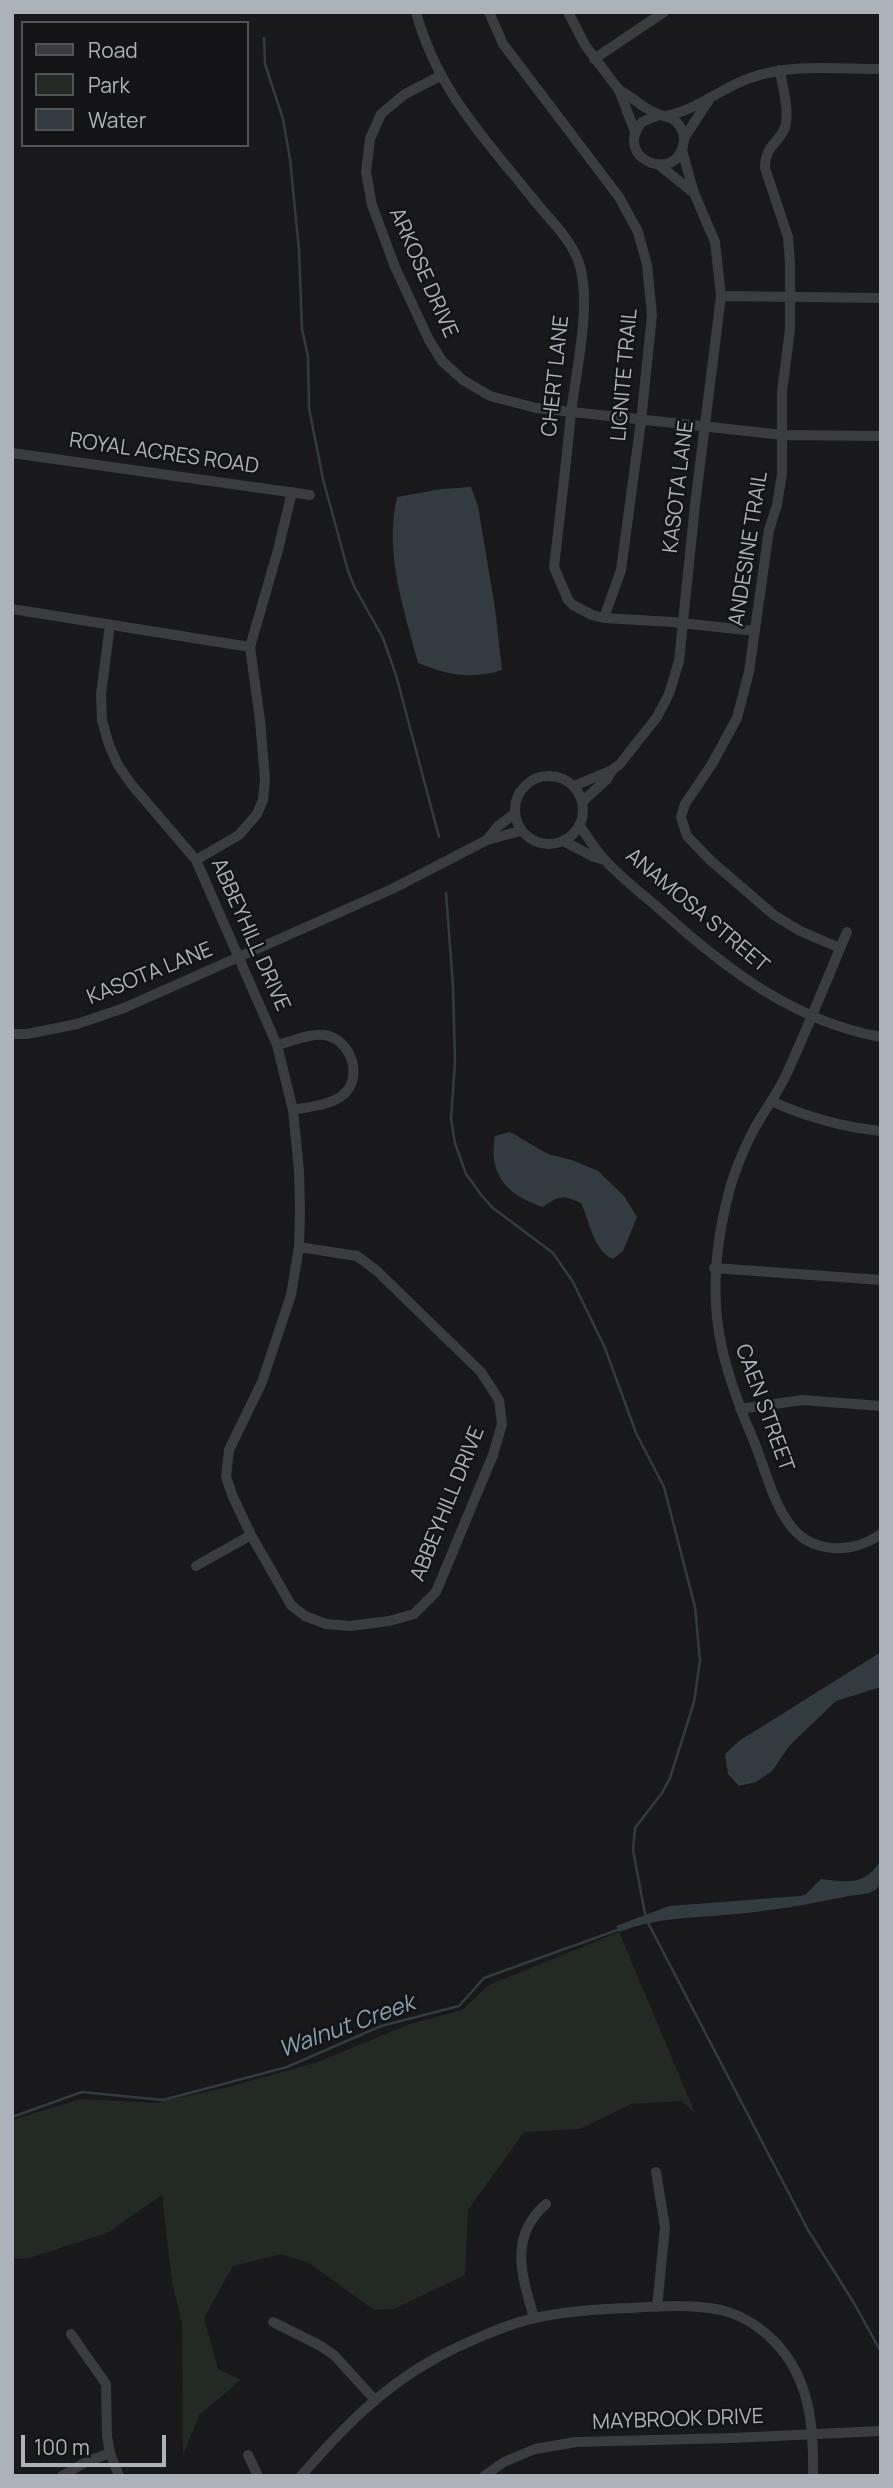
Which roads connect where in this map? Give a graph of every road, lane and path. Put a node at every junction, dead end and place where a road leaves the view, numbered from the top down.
1 (416, 12) edge
2 (489, 12) edge
3 (568, 12) edge
4 (664, 12) edge
5 (594, 58) junction
6 (881, 69) edge
7 (780, 70) junction
8 (440, 76) junction
9 (619, 90) junction
10 (709, 100) junction
11 (663, 115) junction
12 (635, 132) junction
13 (683, 144) junction
14 (659, 165) junction
15 (694, 193) junction
16 (721, 296) junction
17 (790, 297) junction
18 (881, 298) edge
19 (572, 412) junction
20 (641, 421) junction
21 (705, 428) junction
22 (782, 435) junction
23 (881, 436) edge
24 (12, 453) edge
25 (292, 492) junction
26 (310, 495) dead end
27 (12, 609) edge
28 (604, 618) junction
29 (684, 623) junction
30 (110, 625) junction
31 (755, 631) junction
32 (250, 647) junction
33 (612, 770) junction
34 (574, 786) junction
35 (582, 802) junction
36 (514, 814) junction
37 (579, 825) junction
38 (520, 831) junction
39 (487, 840) junction
40 (565, 842) junction
41 (196, 860) junction
42 (605, 860) junction
43 (847, 932) dead end
44 (840, 948) junction
45 (240, 958) junction
46 (811, 1017) junction
47 (12, 1034) edge
48 (881, 1037) edge
49 (277, 1045) junction
50 (771, 1101) junction
51 (293, 1110) junction
52 (881, 1131) edge
53 (299, 1247) junction
54 (714, 1268) junction
55 (881, 1280) edge
56 (881, 1406) edge
57 (740, 1409) junction
58 (881, 1534) edge
59 (251, 1535) junction
60 (195, 1566) dead end
61 (656, 2172) dead end
62 (546, 2204) dead end
63 (657, 2307) junction
64 (534, 2318) junction
65 (273, 2322) dead end
66 (71, 2334) dead end
67 (374, 2399) junction
68 (881, 2431) edge
69 (813, 2435) junction
70 (110, 2453) junction
71 (248, 2455) dead end
72 (62, 2476) edge
73 (119, 2476) edge
74 (258, 2476) edge
75 (301, 2476) edge
76 (484, 2476) edge
77 (813, 2476) edge

1 - 8 street, CHERT LANE
2 - 20 street, LIGNITE TRAIL
3 - 5 street, KASOTA LANE
4 - 5 street
5 - 9 street, KASOTA LANE
6 - 7 street
7 - 10 street
7 - 17 street, ANDESINE TRAIL
8 - 19 street, CHERT LANE
8 - 19 street, ARKOSE DRIVE
9 - 11 street, KASOTA LANE
9 - 12 street, KASOTA LANE
10 - 11 street
10 - 13 street
11 - 12 street
11 - 13 street, KASOTA LANE
12 - 14 street, KASOTA LANE
13 - 14 street
13 - 15 street, KASOTA LANE
14 - 15 street, KASOTA LANE
15 - 16 street, KASOTA LANE
16 - 17 street
16 - 21 street, KASOTA LANE
17 - 18 street
17 - 22 street, ANDESINE TRAIL
19 - 20 street, ARKOSE DRIVE
19 - 28 street, CHERT LANE
20 - 21 street, ARKOSE DRIVE
20 - 28 street, LIGNITE TRAIL
21 - 22 street, ARKOSE DRIVE
21 - 29 street, KASOTA LANE
22 - 23 street, ARKOSE DRIVE
22 - 31 street, ANDESINE TRAIL
24 - 25 street, ROYAL ACRES ROAD
25 - 26 street, ROYAL ACRES ROAD
25 - 32 street
27 - 30 street
28 - 29 street, CHERT LANE
29 - 31 street, CHERT LANE
29 - 33 street, KASOTA LANE
30 - 32 street
30 - 41 street, ABBEYHILL DRIVE
31 - 44 street, ANDESINE TRAIL
32 - 41 street
33 - 34 street, KASOTA LANE
33 - 35 street, KASOTA LANE
34 - 35 street
34 - 36 street, KASOTA LANE
35 - 37 street
36 - 38 street
36 - 39 street, KASOTA LANE
37 - 40 street
37 - 42 street, ANAMOSA STREET
38 - 39 street, KASOTA LANE
38 - 40 street
39 - 45 street, KASOTA LANE
40 - 42 street, ANAMOSA STREET
41 - 45 street, ABBEYHILL DRIVE
42 - 46 street, ANAMOSA STREET
43 - 44 street, CAEN STREET
44 - 46 street, CAEN STREET
45 - 47 street, KASOTA LANE
45 - 49 street, ABBEYHILL DRIVE
46 - 48 street, ANAMOSA STREET
46 - 50 street, CAEN STREET
49 - 51 street, ABBEYHILL DRIVE
49 - 51 street
50 - 52 street
50 - 54 street, CAEN STREET
51 - 53 street, ABBEYHILL DRIVE
53 - 59 street, ABBEYHILL DRIVE
53 - 59 street, ABBEYHILL DRIVE
54 - 55 street
54 - 57 street, CAEN STREET
56 - 57 street
57 - 58 street, CAEN STREET
59 - 60 street
61 - 63 street
62 - 64 street
63 - 64 street
63 - 69 street
64 - 67 street
65 - 67 street
66 - 70 street
67 - 75 street
68 - 69 street, MAYBROOK DRIVE
69 - 76 street, MAYBROOK DRIVE
69 - 77 street
70 - 72 street
70 - 73 street
71 - 74 street

